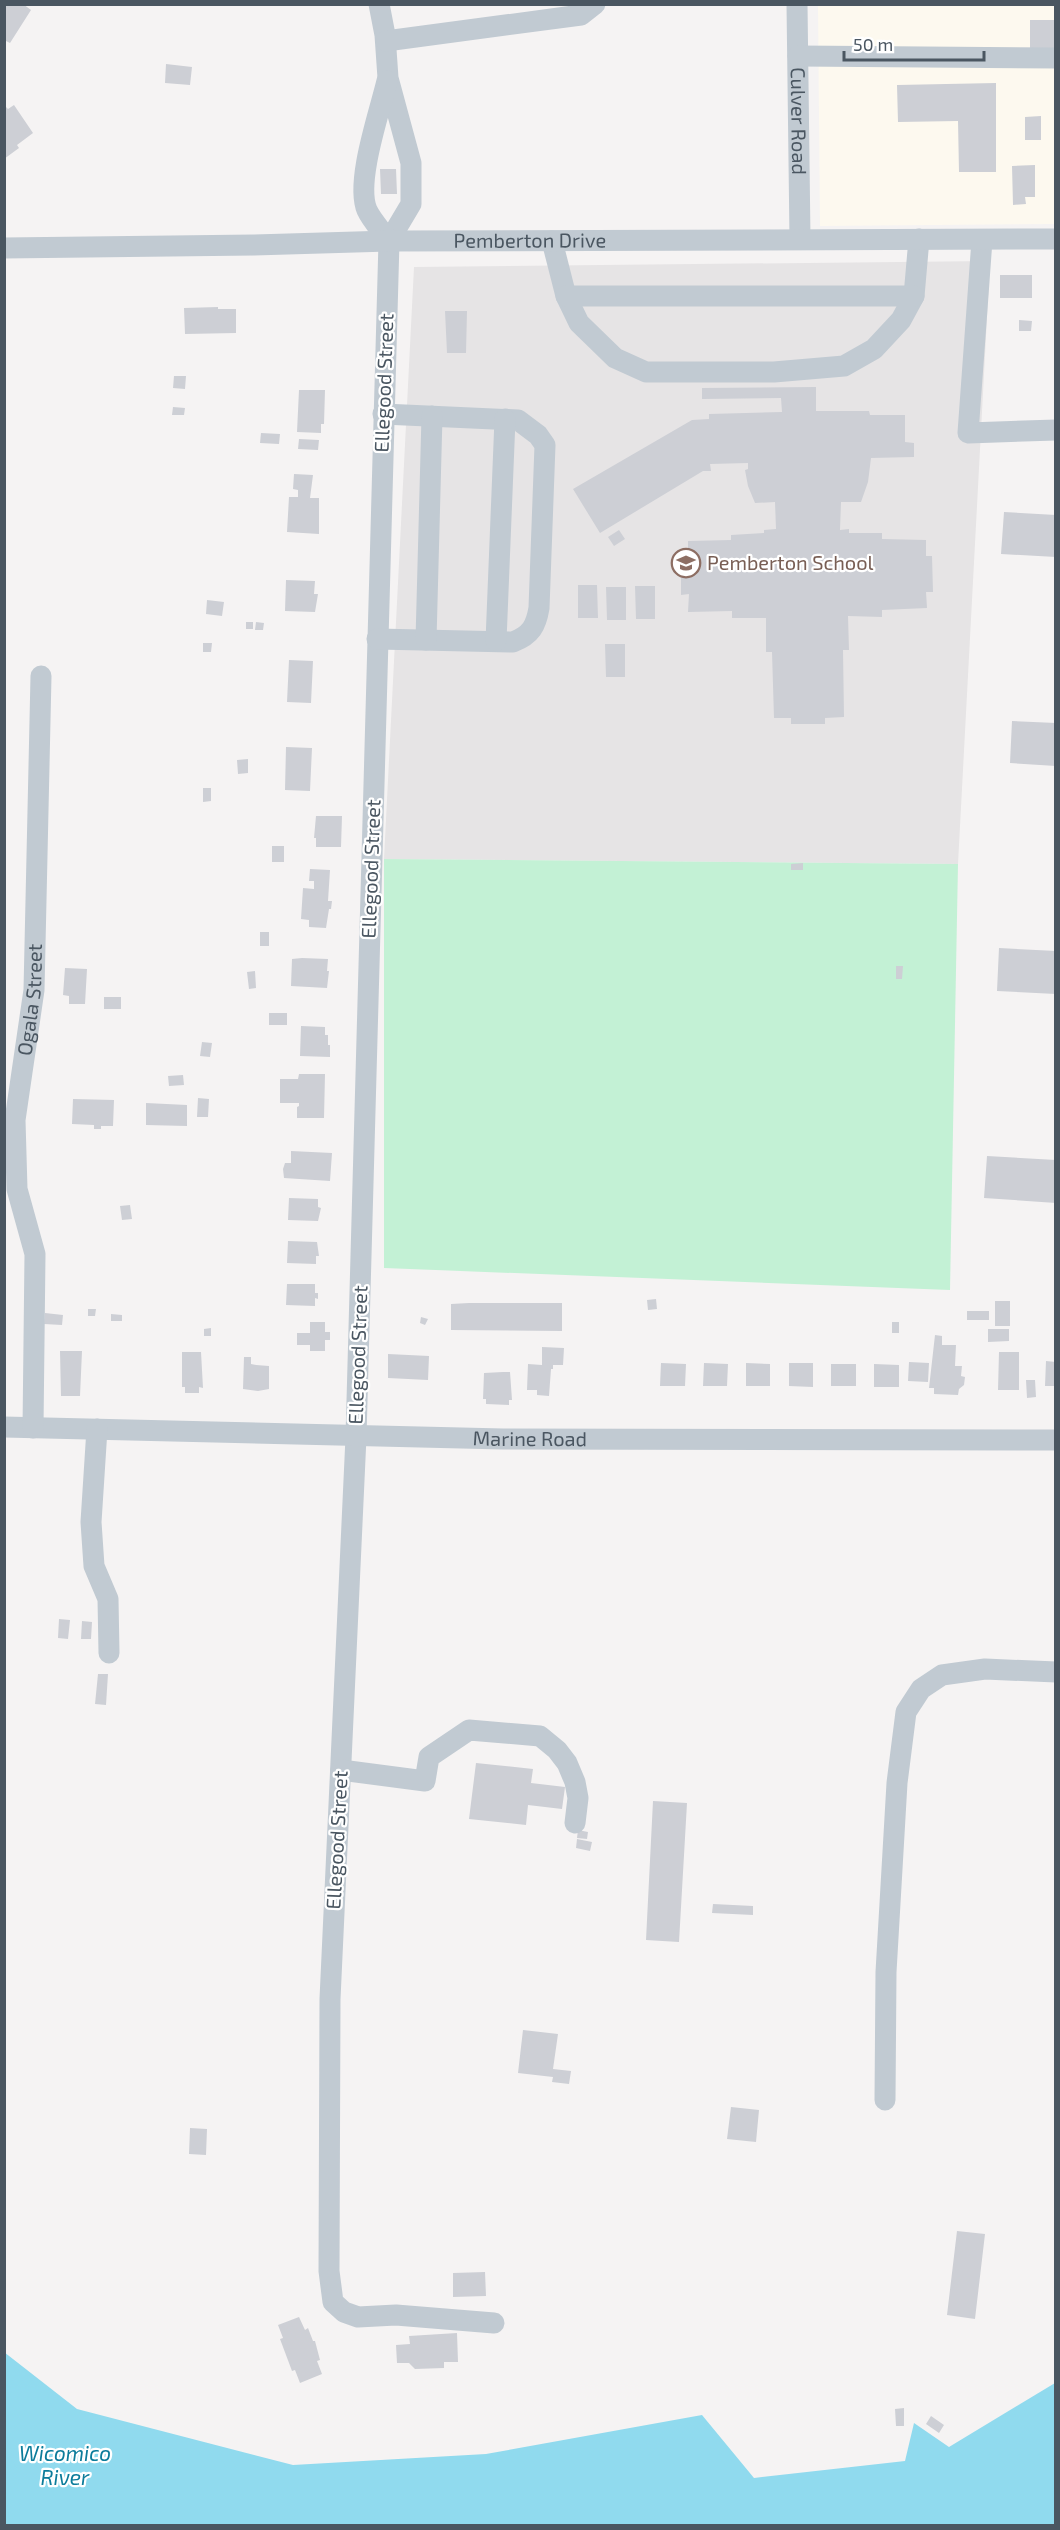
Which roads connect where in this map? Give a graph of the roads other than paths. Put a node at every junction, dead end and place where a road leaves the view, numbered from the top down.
1 (379, 4) edge
2 (595, 4) edge
3 (797, 4) edge
4 (386, 41) junction
5 (798, 56) junction
6 (1056, 58) edge
7 (388, 78) junction
8 (800, 239) junction
9 (919, 239) junction
10 (1056, 239) edge
11 (982, 240) junction
12 (389, 241) junction
13 (552, 241) junction
14 (4, 248) edge
15 (566, 296) junction
16 (914, 296) junction
17 (383, 414) junction
18 (432, 416) junction
19 (505, 419) junction
20 (1056, 430) edge
21 (377, 639) junction
22 (426, 640) junction
23 (496, 641) junction
24 (40, 676) dead end
25 (4, 1427) edge
26 (33, 1428) junction
27 (97, 1430) junction
28 (356, 1437) junction
29 (1056, 1440) edge
30 (109, 1653) dead end
31 (1056, 1672) edge
32 (340, 1770) junction
33 (574, 1823) dead end
34 (885, 2100) dead end
35 (494, 2323) dead end

1 - 4 street
2 - 4 street
3 - 5 street, Culver Road
4 - 7 street
5 - 6 street
5 - 8 street, Culver Road
7 - 12 street
7 - 12 street
8 - 9 street, Pemberton Drive
8 - 13 street, Pemberton Drive
9 - 11 street, Pemberton Drive
9 - 16 street
10 - 11 street, Pemberton Drive
11 - 20 street
12 - 13 street, Pemberton Drive
12 - 14 street, Pemberton Drive
12 - 17 street, Ellegood Street
13 - 15 street
15 - 16 street
15 - 16 street
17 - 18 street
17 - 21 street, Ellegood Street
18 - 19 street
18 - 22 street
19 - 23 street
19 - 23 street
21 - 22 street
21 - 28 street, Ellegood Street
22 - 23 street
24 - 26 street, Ogala Street
25 - 26 street, Marine Road
26 - 27 street, Marine Road
27 - 28 street, Marine Road
27 - 30 street
28 - 29 street, Marine Road
28 - 32 street, Ellegood Street
31 - 34 street
32 - 33 street
32 - 35 street, Ellegood Street

